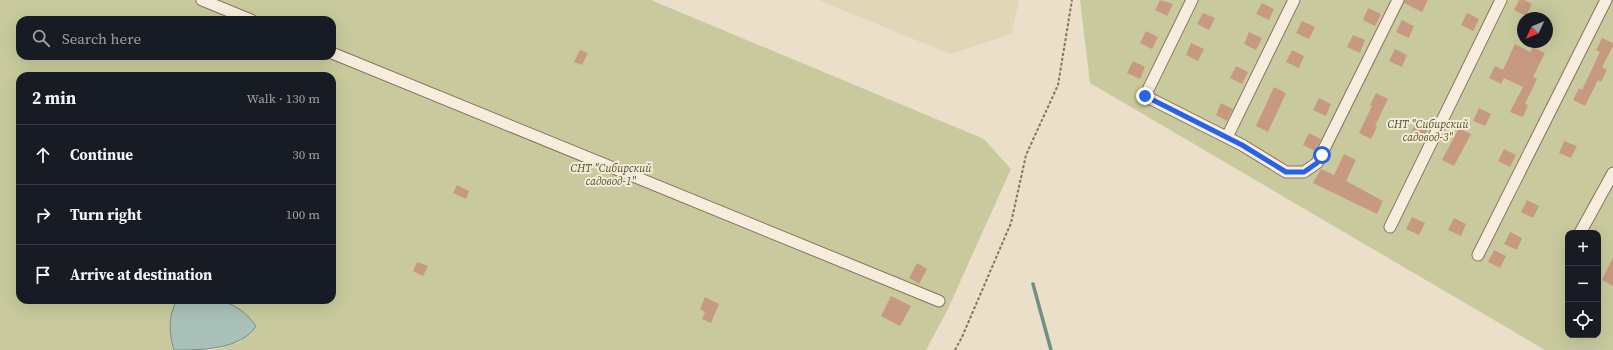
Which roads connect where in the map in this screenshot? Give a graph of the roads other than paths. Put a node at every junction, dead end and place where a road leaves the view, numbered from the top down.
1 (202, 0) edge
2 (1192, 0) edge
3 (1294, 0) edge
4 (1398, 0) edge
5 (1501, 0) edge
6 (1606, 0) edge
7 (241, 16) edge
8 (336, 55) edge
9 (1227, 137) junction
10 (1613, 173) edge
11 (1390, 227) dead end
12 (1582, 230) edge
13 (1478, 255) dead end
14 (938, 301) dead end

1 - 7 street
2 - 9 street
3 - 9 street
4 - 9 street
5 - 11 street
6 - 13 street
8 - 14 street
10 - 12 street

